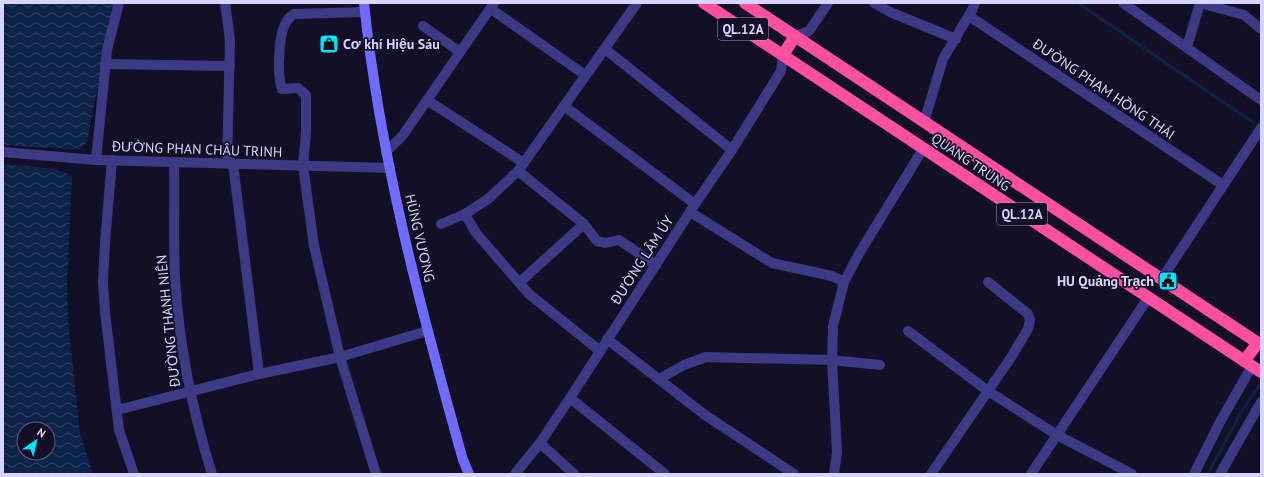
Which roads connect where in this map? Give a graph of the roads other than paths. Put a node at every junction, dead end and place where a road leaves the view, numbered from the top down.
1 (119, 3) edge
2 (225, 3) edge
3 (636, 3) edge
4 (704, 3) edge
5 (745, 3) edge
6 (828, 3) edge
7 (874, 3) edge
8 (975, 3) edge
9 (1123, 3) edge
10 (492, 6) edge
11 (364, 8) edge
12 (969, 16) junction
13 (423, 26) dead end
14 (1261, 29) edge
15 (795, 36) junction
16 (956, 38) junction
17 (1187, 47) junction
18 (605, 49) junction
19 (460, 52) junction
20 (783, 55) junction
21 (105, 64) junction
22 (230, 66) junction
23 (585, 75) junction
24 (427, 100) junction
25 (1261, 100) edge
26 (564, 106) junction
27 (924, 122) junction
28 (1261, 128) edge
29 (923, 148) junction
30 (732, 150) junction
31 (3, 152) edge
32 (386, 152) junction
33 (96, 160) junction
34 (112, 160) junction
35 (174, 163) junction
36 (230, 163) junction
37 (303, 166) junction
38 (521, 167) junction
39 (390, 168) junction
40 (1223, 186) junction
41 (692, 208) junction
42 (465, 214) junction
43 (441, 224) dead end
44 (584, 224) junction
45 (656, 265) junction
46 (1160, 280) junction
47 (520, 282) junction
48 (844, 282) junction
49 (988, 282) dead end
50 (1148, 298) junction
51 (427, 331) junction
52 (908, 332) dead end
53 (608, 339) junction
54 (1259, 344) edge
55 (600, 350) junction
56 (340, 357) junction
57 (832, 360) junction
58 (880, 365) dead end
59 (1253, 366) edge
60 (259, 374) junction
61 (658, 379) junction
62 (988, 391) junction
63 (189, 393) junction
64 (570, 398) junction
65 (1261, 402) edge
66 (116, 410) junction
67 (1057, 435) junction
68 (540, 443) junction
69 (134, 474) edge
70 (212, 474) edge
71 (376, 474) edge
72 (469, 474) edge
73 (515, 474) edge
74 (574, 474) edge
75 (666, 474) edge
76 (794, 474) edge
77 (834, 474) edge
78 (931, 474) edge
79 (1031, 474) edge
80 (1132, 474) edge
81 (1194, 474) edge
82 (1220, 474) edge

1 - 21 street
2 - 22 street
3 - 18 street
4 - 20 highway, QUANG TRUNG / QL.12A
5 - 15 highway, QUANG TRUNG / QL.12A
6 - 15 street
7 - 16 street
8 - 12 street
9 - 17 street
10 - 19 street
10 - 23 street
11 - 32 street, HÙNG VƯƠNG
11 - 37 street
12 - 16 street
12 - 40 street, ĐƯỜNG PHẠM HỒNG THÁI
13 - 19 street
14 - 17 street
15 - 20 highway
15 - 27 highway, QUANG TRUNG / QL.12A
16 - 27 street
17 - 25 street
18 - 23 street
18 - 30 street
19 - 24 street
20 - 29 highway, QUANG TRUNG / QL.12A
20 - 30 street, ĐƯỜNG LÂM ÚY
21 - 22 street
21 - 33 street
22 - 36 street
23 - 26 street
24 - 32 street
24 - 38 street
26 - 38 street
26 - 41 street
27 - 46 highway, QUANG TRUNG / QL.12A
28 - 40 street
29 - 48 street
29 - 50 highway, QUANG TRUNG / QL.12A
30 - 41 street, ĐƯỜNG LÂM ÚY
31 - 33 street, ĐƯỜNG PHAN CHÂU TRINH
32 - 39 street, HÙNG VƯƠNG
33 - 34 street, ĐƯỜNG PHAN CHÂU TRINH
34 - 35 street, ĐƯỜNG PHAN CHÂU TRINH
34 - 66 street
35 - 36 street, ĐƯỜNG PHAN CHÂU TRINH
35 - 63 street, ĐƯỜNG THANH NIÊN
36 - 37 street, ĐƯỜNG PHAN CHÂU TRINH
36 - 60 street
37 - 39 street, ĐƯỜNG PHAN CHÂU TRINH
37 - 56 street
38 - 42 street
38 - 44 street
39 - 51 street, HÙNG VƯƠNG
40 - 46 street
41 - 45 street, ĐƯỜNG LÂM ÚY
41 - 48 street
42 - 43 street
42 - 47 street
44 - 45 street
44 - 47 street
45 - 53 street, ĐƯỜNG LÂM ÚY
46 - 50 highway
46 - 54 highway, QUANG TRUNG / QL.12A
47 - 55 street
48 - 57 street
49 - 62 street
50 - 59 highway, QUANG TRUNG / QL.12A
50 - 67 street
51 - 56 street
51 - 72 street, HÙNG VƯƠNG
52 - 62 street
53 - 55 street, ĐƯỜNG LÂM ÚY
53 - 61 street
54 - 59 highway
55 - 64 street, ĐƯỜNG LÂM ÚY
56 - 60 street
56 - 71 street
57 - 58 street
57 - 61 street
57 - 77 street
59 - 81 street
60 - 63 street
61 - 76 street
62 - 67 street
62 - 78 street
63 - 66 street
63 - 70 street, ĐƯỜNG THANH NIÊN
64 - 68 street, ĐƯỜNG LÂM ÚY
64 - 75 street
65 - 82 street
66 - 69 street
67 - 79 street
67 - 80 street
68 - 73 street, ĐƯỜNG LÂM ÚY
68 - 74 street

